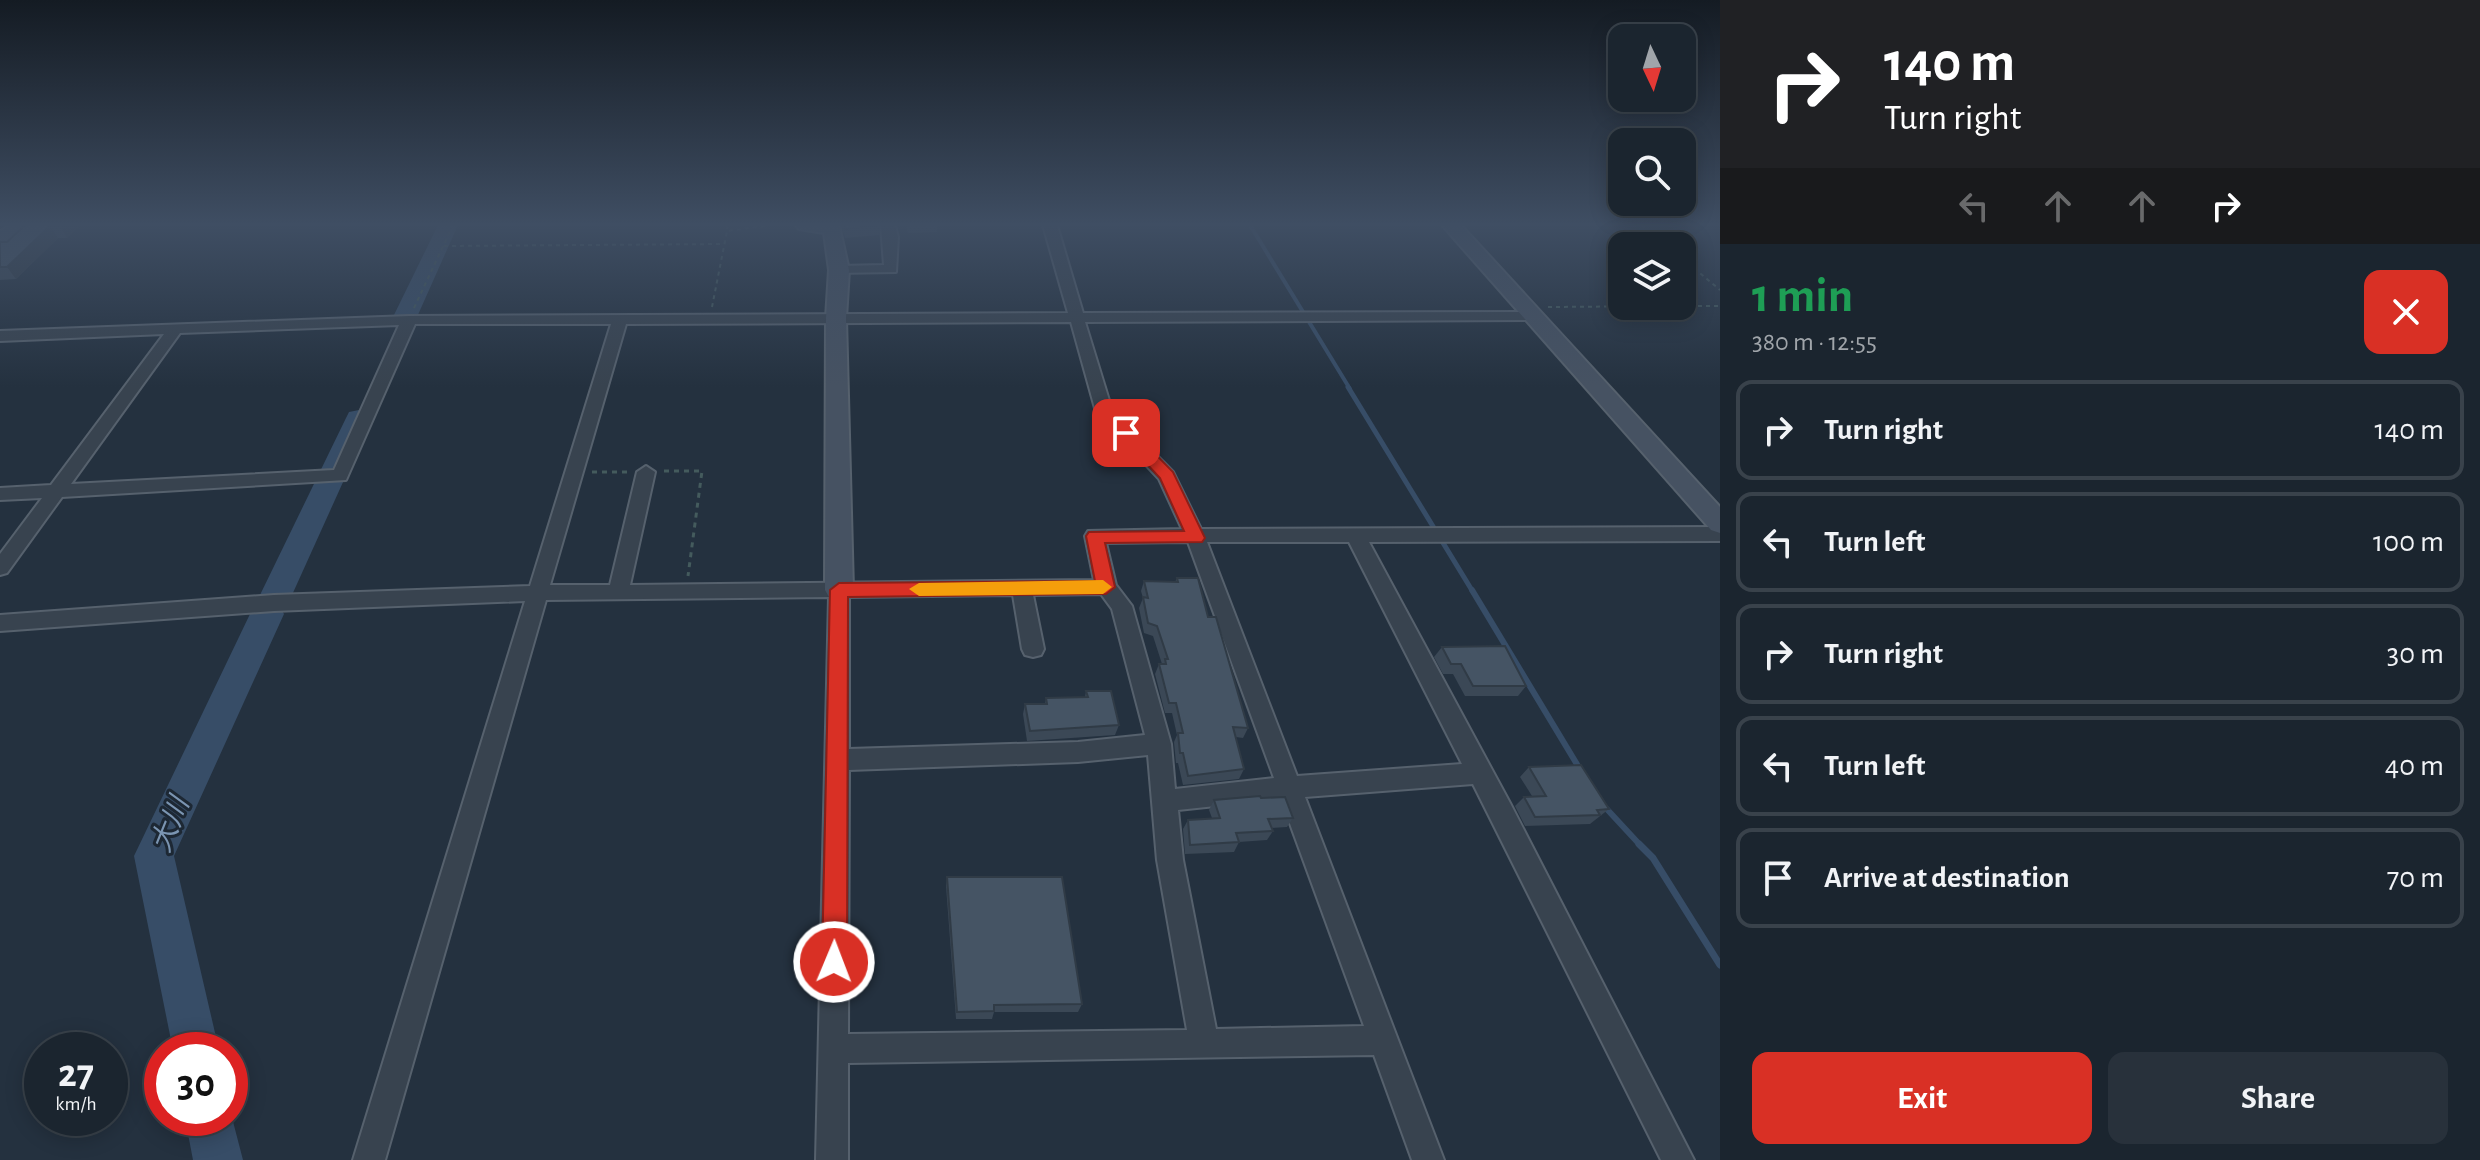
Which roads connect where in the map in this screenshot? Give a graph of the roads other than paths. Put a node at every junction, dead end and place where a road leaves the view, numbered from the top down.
1 (838, 279) edge
2 (1066, 279) edge
3 (1500, 279) edge
4 (1530, 312) junction
5 (1077, 316) junction
6 (620, 318) junction
7 (836, 318) junction
8 (409, 320) junction
9 (176, 329) junction
10 (0, 336) edge
11 (646, 472) road end
12 (57, 491) junction
13 (0, 494) edge
14 (1720, 524) edge
15 (1720, 534) edge
16 (1356, 536) junction
17 (1196, 538) junction
18 (0, 568) edge
19 (1106, 587) junction
20 (1022, 588) junction
21 (839, 590) junction
22 (618, 592) junction
23 (539, 593) junction
24 (0, 623) edge
25 (1033, 649) dead end
26 (1159, 744) junction
27 (837, 760) junction
28 (1479, 773) junction
29 (1291, 787) junction
30 (1163, 801) junction
31 (1384, 1040) junction
32 (1204, 1044) junction
33 (833, 1049) junction
34 (369, 1160) edge
35 (832, 1160) edge
36 (1428, 1160) edge
37 (1678, 1160) edge

1 - 7 street
2 - 5 street
3 - 4 street
4 - 5 street
4 - 14 street
5 - 7 street
5 - 17 street
6 - 7 street
6 - 8 street
6 - 23 street
7 - 21 street
8 - 9 street
8 - 12 street
9 - 10 street
9 - 12 street
11 - 22 street
12 - 13 street
12 - 18 street
15 - 16 street
16 - 17 street
16 - 28 street
17 - 19 street
17 - 29 street
19 - 20 street
19 - 26 street
20 - 21 street
20 - 25 street
21 - 22 street
21 - 27 street
22 - 23 street
23 - 24 street
23 - 34 street
26 - 27 street
26 - 30 street
27 - 33 street
28 - 29 street
28 - 37 street
29 - 30 street
29 - 31 street
30 - 32 street
31 - 32 street
31 - 36 street
32 - 33 street
33 - 35 street

